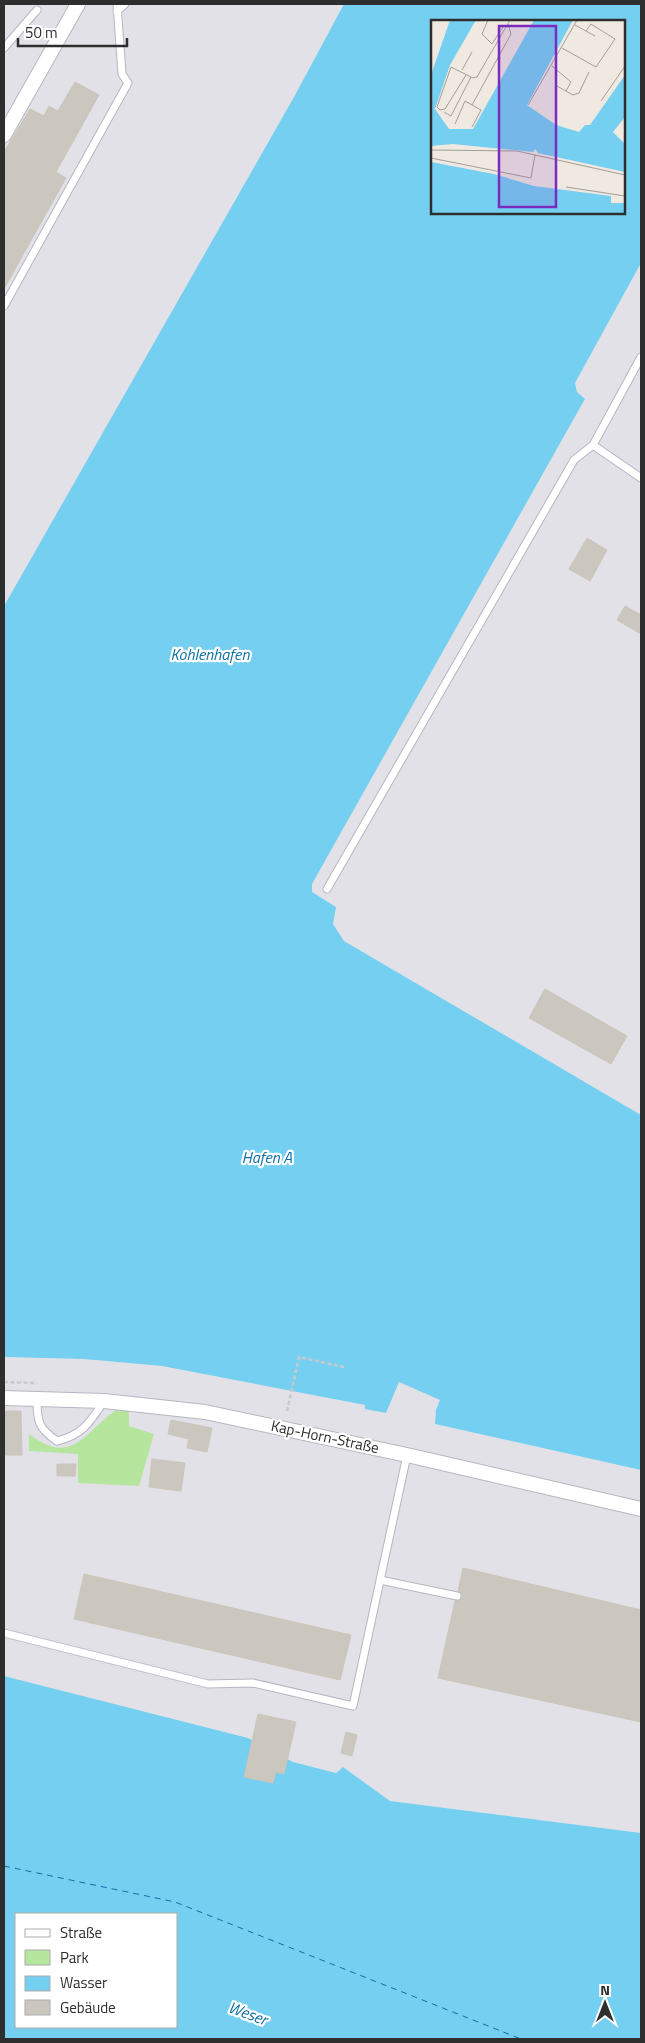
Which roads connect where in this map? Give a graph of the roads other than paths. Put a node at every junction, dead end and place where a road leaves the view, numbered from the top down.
1 (78, 4) edge
2 (125, 4) edge
3 (117, 7) edge
4 (37, 10) dead end
5 (4, 48) edge
6 (4, 135) edge
7 (4, 306) edge
8 (641, 357) edge
9 (593, 445) junction
10 (641, 478) edge
11 (328, 890) dead end
12 (4, 1398) edge
13 (37, 1398) junction
14 (104, 1401) junction
15 (407, 1455) junction
16 (641, 1509) edge
17 (380, 1580) junction
18 (456, 1596) dead end
19 (4, 1633) edge

1 - 6 street
2 - 3 lane
3 - 7 lane
4 - 5 lane
8 - 9 lane
9 - 10 lane
9 - 11 lane
12 - 13 street, Kap-Horn-Straße
13 - 14 street, Kap-Horn-Straße
13 - 14 lane
14 - 15 street, Kap-Horn-Straße
15 - 16 street, Kap-Horn-Straße
15 - 17 lane
17 - 18 lane
17 - 19 lane

